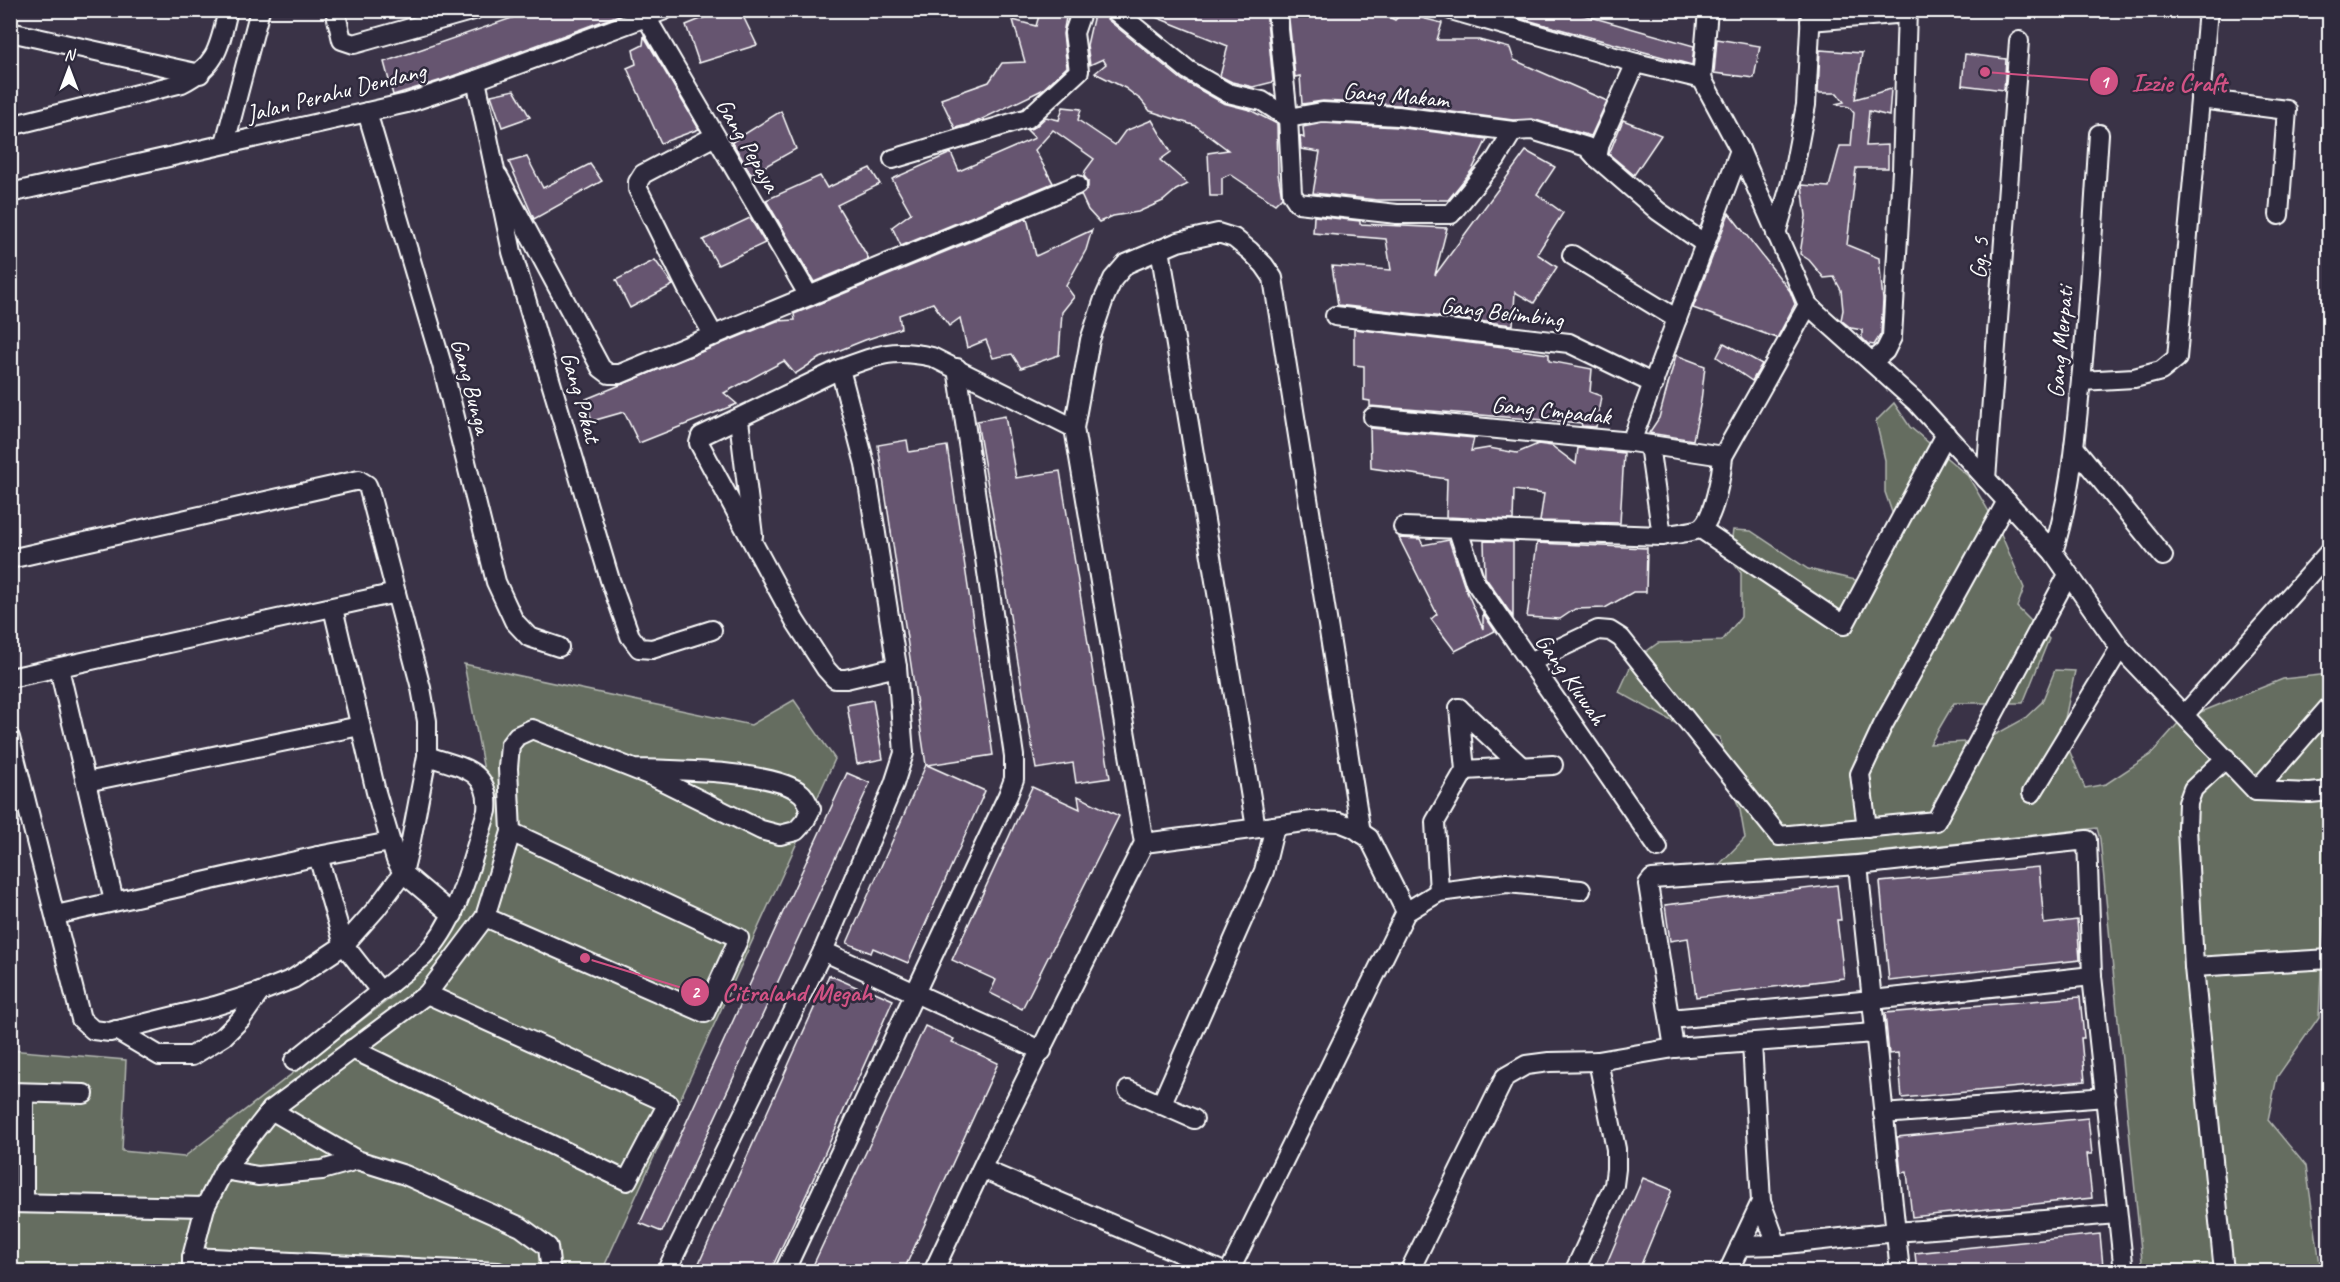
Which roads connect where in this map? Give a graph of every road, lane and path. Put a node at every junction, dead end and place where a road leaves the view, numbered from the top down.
1 (228, 10) edge
2 (260, 10) edge
3 (335, 10) edge
4 (665, 10) edge
5 (1082, 10) edge
6 (1114, 10) edge
7 (1278, 10) edge
8 (1451, 10) edge
9 (1708, 10) edge
10 (2208, 10) edge
11 (466, 12) edge
12 (1907, 12) edge
13 (1811, 16) edge
14 (646, 17) junction
15 (1504, 18) edge
16 (10, 32) edge
17 (2019, 41) dead end
18 (1636, 63) junction
19 (200, 74) junction
20 (1702, 79) junction
21 (476, 80) junction
22 (2200, 99) junction
23 (367, 112) junction
24 (1288, 118) junction
25 (10, 126) edge
26 (1513, 131) junction
27 (2099, 134) dead end
28 (715, 136) junction
29 (225, 143) junction
30 (1740, 150) junction
31 (1597, 158) junction
32 (893, 159) dead end
33 (498, 176) junction
34 (1077, 186) dead end
35 (10, 193) edge
36 (2278, 215) dead end
37 (1776, 234) junction
38 (1705, 244) junction
39 (534, 245) junction
40 (1160, 249) junction
41 (512, 252) junction
42 (1572, 255) dead end
43 (810, 296) junction
44 (1808, 305) junction
45 (1335, 316) dead end
46 (1677, 319) junction
47 (714, 336) junction
48 (1872, 362) junction
49 (957, 368) junction
50 (840, 369) junction
51 (2081, 381) junction
52 (1654, 384) junction
53 (1373, 417) dead end
54 (739, 420) junction
55 (1074, 428) junction
56 (1946, 434) junction
57 (1640, 443) junction
58 (2074, 447) junction
59 (1723, 456) junction
60 (1986, 478) junction
61 (2007, 501) junction
62 (1402, 526) dead end
63 (1701, 529) junction
64 (1458, 530) junction
65 (1662, 536) junction
66 (754, 546) junction
67 (2330, 551) edge
68 (2053, 552) junction
69 (2163, 556) dead end
70 (10, 559) edge
71 (2067, 575) junction
72 (396, 593) junction
73 (333, 608) junction
74 (712, 630) dead end
75 (560, 647) dead end
76 (2120, 648) junction
77 (1530, 662) junction
78 (897, 667) junction
79 (59, 668) junction
80 (10, 678) edge
81 (2330, 706) edge
82 (2185, 714) junction
83 (360, 726) junction
84 (10, 738) edge
85 (427, 756) junction
86 (2226, 758) junction
87 (14, 763) edge
88 (1553, 765) dead end
89 (1522, 767) junction
90 (634, 769) junction
91 (1465, 770) junction
92 (86, 782) junction
93 (2330, 790) edge
94 (2256, 791) junction
95 (2032, 793) dead end
96 (1275, 826) junction
97 (1256, 828) junction
98 (1867, 828) junction
99 (510, 832) junction
100 (1361, 833) junction
101 (390, 842) junction
102 (1144, 843) junction
103 (1658, 848) dead end
104 (318, 856) junction
105 (1858, 865) junction
106 (403, 873) junction
107 (1581, 890) dead end
108 (1438, 892) junction
109 (114, 901) junction
110 (1406, 912) junction
111 (56, 915) junction
112 (453, 915) junction
113 (485, 917) junction
114 (344, 945) junction
115 (823, 951) junction
116 (2330, 959) edge
117 (2194, 967) junction
118 (2092, 976) junction
119 (380, 991) junction
120 (260, 992) junction
121 (916, 993) junction
122 (427, 994) junction
123 (1872, 1000) junction
124 (1670, 1019) junction
125 (116, 1030) junction
126 (1874, 1033) junction
127 (1752, 1043) junction
128 (1674, 1048) junction
129 (352, 1049) junction
130 (1042, 1051) junction
131 (294, 1061) dead end
132 (1598, 1061) junction
133 (1128, 1090) dead end
134 (17, 1093) edge
135 (84, 1094) dead end
136 (2106, 1097) junction
137 (1161, 1105) junction
138 (271, 1110) junction
139 (1883, 1114) junction
140 (1194, 1119) dead end
141 (357, 1160) junction
142 (982, 1168) junction
143 (224, 1170) junction
144 (1761, 1202) junction
145 (17, 1203) edge
146 (205, 1207) junction
147 (2117, 1214) junction
148 (1896, 1232) junction
149 (1777, 1245) junction
150 (1740, 1246) junction
151 (192, 1264) edge
152 (498, 1272) edge
153 (550, 1272) edge
154 (666, 1272) edge
155 (784, 1272) edge
156 (933, 1272) edge
157 (1224, 1272) edge
158 (1229, 1272) edge
159 (1409, 1272) edge
160 (1574, 1272) edge
161 (1728, 1272) edge
162 (1900, 1272) edge
163 (2124, 1272) edge
164 (2224, 1272) edge

1 - 19 street
2 - 29 street
3 - 11 street
4 - 14 street, Jalan Perahu Dendang
5 - 32 street
6 - 24 street
7 - 24 street
8 - 15 street
9 - 20 street
10 - 22 street
12 - 13 street
12 - 48 street
13 - 37 street
14 - 21 street, Jalan Perahu Dendang
14 - 28 street, Gang Pepaya
15 - 18 street
16 - 19 street
17 - 60 street, Gg. 5
18 - 20 street
18 - 31 street
19 - 25 street
20 - 30 street
21 - 23 street, Jalan Perahu Dendang
21 - 33 street, Gang Pokat
22 - 36 street
22 - 51 street
23 - 29 street, Jalan Perahu Dendang
23 - 75 street, Gang Bunga
24 - 26 street, Gang Makam
24 - 26 street
26 - 31 street, Gang Makam
27 - 51 street, Gang Merpati
28 - 43 street, Gang Pepaya
28 - 47 street
29 - 35 street, Jalan Perahu Dendang
30 - 37 street
30 - 38 street
31 - 38 street, Gang Makam
33 - 39 street
33 - 41 street, Gang Pokat
34 - 43 street
37 - 44 street
38 - 46 street
39 - 41 street
39 - 47 street
40 - 55 street
40 - 97 street
40 - 100 street
41 - 74 street, Gang Pokat
42 - 46 street
43 - 47 street
44 - 48 street
44 - 59 street
45 - 52 street, Gang Belimbing
46 - 52 street
48 - 56 street
49 - 50 street
49 - 55 street
49 - 121 street
50 - 54 street
50 - 78 street
51 - 58 street, Gang Merpati
52 - 57 street
53 - 57 street, Gang Cmpadak
54 - 66 street
54 - 66 street
55 - 102 street
56 - 60 street
56 - 63 street
57 - 59 street, Gang Cmpadak
57 - 65 street
58 - 68 street, Gang Merpati
58 - 69 street
59 - 63 street
60 - 61 street
61 - 68 street
61 - 98 street
62 - 64 street
63 - 65 street
64 - 65 street
64 - 77 street, Gang Kluwah
66 - 78 street
67 - 82 street
68 - 71 street
70 - 72 street
71 - 76 street
71 - 98 street
72 - 73 street
72 - 85 street
73 - 79 street
73 - 83 street
76 - 82 street
76 - 95 street
77 - 98 street
77 - 103 street, Gang Kluwah
78 - 115 street
79 - 80 street
79 - 92 street
81 - 94 street
82 - 86 street
83 - 92 street
83 - 101 street
84 - 87 street
85 - 106 street
85 - 112 street
86 - 94 street
86 - 117 street
87 - 111 street
88 - 89 street
89 - 91 street
89 - 91 street
90 - 90 street
90 - 99 street
91 - 108 street
92 - 109 street
93 - 94 street
96 - 97 street
96 - 100 street
96 - 137 street
97 - 102 street
99 - 113 street
99 - 113 street
100 - 110 street
101 - 104 street
101 - 106 street
102 - 130 street
104 - 109 street
104 - 114 street
105 - 118 street
105 - 123 street
105 - 124 street
106 - 112 street
106 - 114 street
107 - 108 street
108 - 110 street
109 - 111 street
110 - 158 street
111 - 125 street
112 - 119 street
113 - 122 street
114 - 119 street
114 - 120 street
115 - 121 street
115 - 154 street
116 - 117 street
117 - 164 street
118 - 123 street
118 - 136 street
119 - 131 street
120 - 125 street
120 - 125 street
121 - 130 street
121 - 155 street
122 - 129 street
122 - 129 street
123 - 124 street
123 - 126 street
124 - 128 street
126 - 127 street
126 - 139 street
127 - 128 street
127 - 144 street
128 - 132 street
129 - 138 street
130 - 142 street
132 - 159 street
132 - 160 street
133 - 137 street
134 - 135 street
134 - 145 street
136 - 139 street
136 - 147 street
137 - 140 street
138 - 141 street
138 - 143 street
139 - 148 street
141 - 143 street
141 - 153 street
142 - 156 street
142 - 157 street
143 - 146 street
144 - 149 street
144 - 150 street
145 - 146 street
146 - 151 street
147 - 148 street
147 - 163 street
148 - 149 street
148 - 162 street
149 - 150 street
150 - 161 street
151 - 152 street

